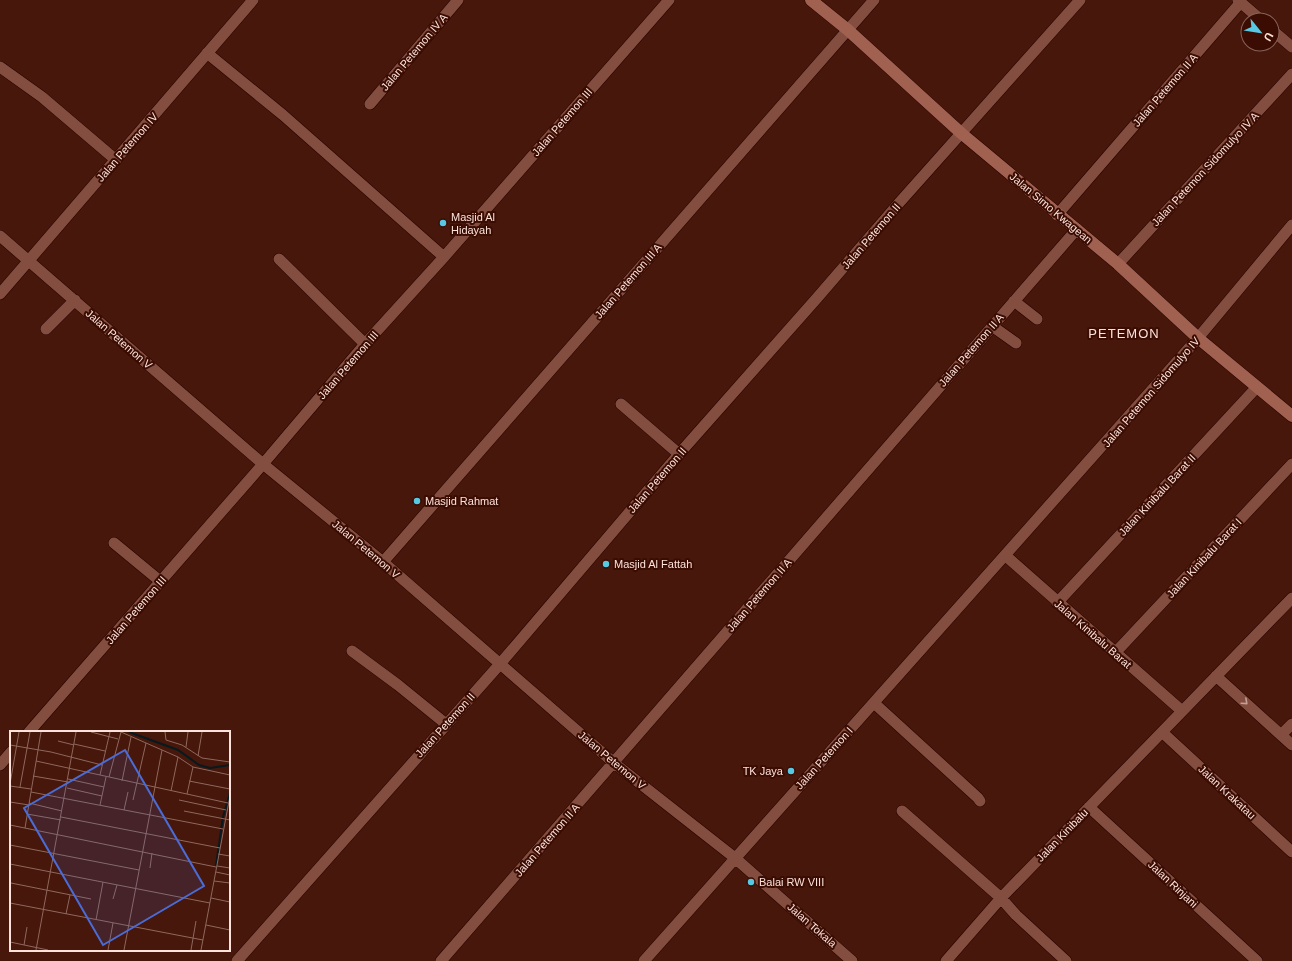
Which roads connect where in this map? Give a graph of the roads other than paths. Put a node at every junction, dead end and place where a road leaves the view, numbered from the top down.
1 (253, 0) edge
2 (458, 0) edge
3 (669, 0) edge
4 (811, 0) edge
5 (874, 0) edge
6 (1080, 0) edge
7 (1239, 1) edge
8 (1252, 12) edge
9 (848, 30) junction
10 (1280, 37) edge
11 (1292, 47) edge
12 (207, 53) junction
13 (0, 67) edge
14 (1292, 74) edge
15 (370, 104) dead end
16 (961, 133) junction
17 (116, 160) junction
18 (1058, 214) junction
19 (1292, 225) edge
20 (1077, 229) junction
21 (0, 236) edge
22 (444, 257) junction
23 (279, 259) dead end
24 (29, 260) junction
25 (1118, 264) junction
26 (0, 294) edge
27 (75, 300) junction
28 (1014, 301) junction
29 (1037, 319) dead end
30 (992, 326) junction
31 (46, 329) dead end
32 (1198, 338) junction
33 (1016, 343) dead end
34 (365, 344) junction
35 (1257, 387) junction
36 (622, 404) dead end
37 (1292, 416) edge
38 (679, 454) junction
39 (263, 464) junction
40 (1292, 464) edge
41 (114, 543) dead end
42 (1006, 556) junction
43 (382, 562) junction
44 (160, 581) junction
45 (1292, 598) edge
46 (1057, 603) junction
47 (352, 651) dead end
48 (1115, 652) junction
49 (500, 664) junction
50 (1216, 676) junction
51 (874, 703) junction
52 (1182, 711) junction
53 (446, 724) junction
54 (1292, 724) edge
55 (30, 731) edge
56 (1162, 732) junction
57 (1281, 735) junction
58 (1292, 745) edge
59 (10, 753) edge
60 (614, 763) junction
61 (0, 765) edge
62 (980, 801) dead end
63 (1089, 807) junction
64 (902, 812) dead end
65 (1292, 852) edge
66 (735, 858) junction
67 (1001, 898) junction
68 (236, 961) edge
69 (442, 961) edge
70 (644, 961) edge
71 (852, 961) edge
72 (946, 961) edge
73 (1066, 961) edge
74 (1256, 961) edge

1 - 12 street, Jalan Petemon IV
2 - 15 street, Jalan Petemon IV A
3 - 22 street, Jalan Petemon III
4 - 9 street, Jalan Simo Kwagean
5 - 9 street, Jalan Petemon III A
6 - 16 street, Jalan Petemon II
7 - 8 street
7 - 18 street, Jalan Petemon II A
9 - 16 street, Jalan Simo Kwagean
9 - 43 street, Jalan Petemon III A
10 - 11 street
12 - 17 street, Jalan Petemon IV
12 - 22 street
13 - 17 street
14 - 25 street, Jalan Petemon Sidomulyo IV A
16 - 18 street, Jalan Simo Kwagean
16 - 38 street, Jalan Petemon II
17 - 24 street, Jalan Petemon IV
18 - 20 street, Jalan Simo Kwagean
19 - 32 street, Jalan Petemon Sidomulyo IV
20 - 25 street, Jalan Simo Kwagean
20 - 28 street, Jalan Petemon II A
21 - 24 street, Jalan Petemon V
22 - 34 street, Jalan Petemon III
23 - 34 street
24 - 26 street, Jalan Petemon IV
24 - 27 street, Jalan Petemon V
25 - 32 street, Jalan Simo Kwagean
27 - 31 street
27 - 39 street, Jalan Petemon V
28 - 29 street
28 - 30 street, Jalan Petemon II A
30 - 33 street
30 - 60 street, Jalan Petemon II A
32 - 35 street, Jalan Simo Kwagean
32 - 42 street, Jalan Petemon Sidomulyo IV
34 - 39 street, Jalan Petemon III
35 - 37 street, Jalan Simo Kwagean
35 - 46 street, Jalan Kinibalu Barat II
36 - 38 street
38 - 49 street, Jalan Petemon II
39 - 43 street, Jalan Petemon V
39 - 44 street, Jalan Petemon III
40 - 48 street, Jalan Kinibalu Barat I
41 - 44 street
42 - 46 street, Jalan Kinibalu Barat
42 - 51 street, Jalan Petemon I
43 - 49 street, Jalan Petemon V
44 - 55 street, Jalan Petemon III
45 - 50 street, Jalan Kinibalu
46 - 48 street, Jalan Kinibalu Barat
47 - 53 street
48 - 52 street, Jalan Kinibalu Barat
49 - 53 street, Jalan Petemon II
49 - 60 street, Jalan Petemon V
50 - 52 street, Jalan Kinibalu
50 -> 57 street
51 - 62 street
51 - 66 street, Jalan Petemon I
52 - 56 street, Jalan Kinibalu
53 - 68 street, Jalan Petemon II
54 - 57 street
56 - 63 street, Jalan Kinibalu
56 - 65 street, Jalan Krakatau
57 - 58 street
59 - 61 street
60 - 66 street, Jalan Petemon V
60 - 69 street, Jalan Petemon II A
63 - 67 street, Jalan Kinibalu
63 - 74 street, Jalan Rinjani
64 - 67 street
66 - 70 street, Jalan Petemon I
66 - 71 street, Jalan Tokala
67 - 72 street, Jalan Kinibalu
67 - 73 street

